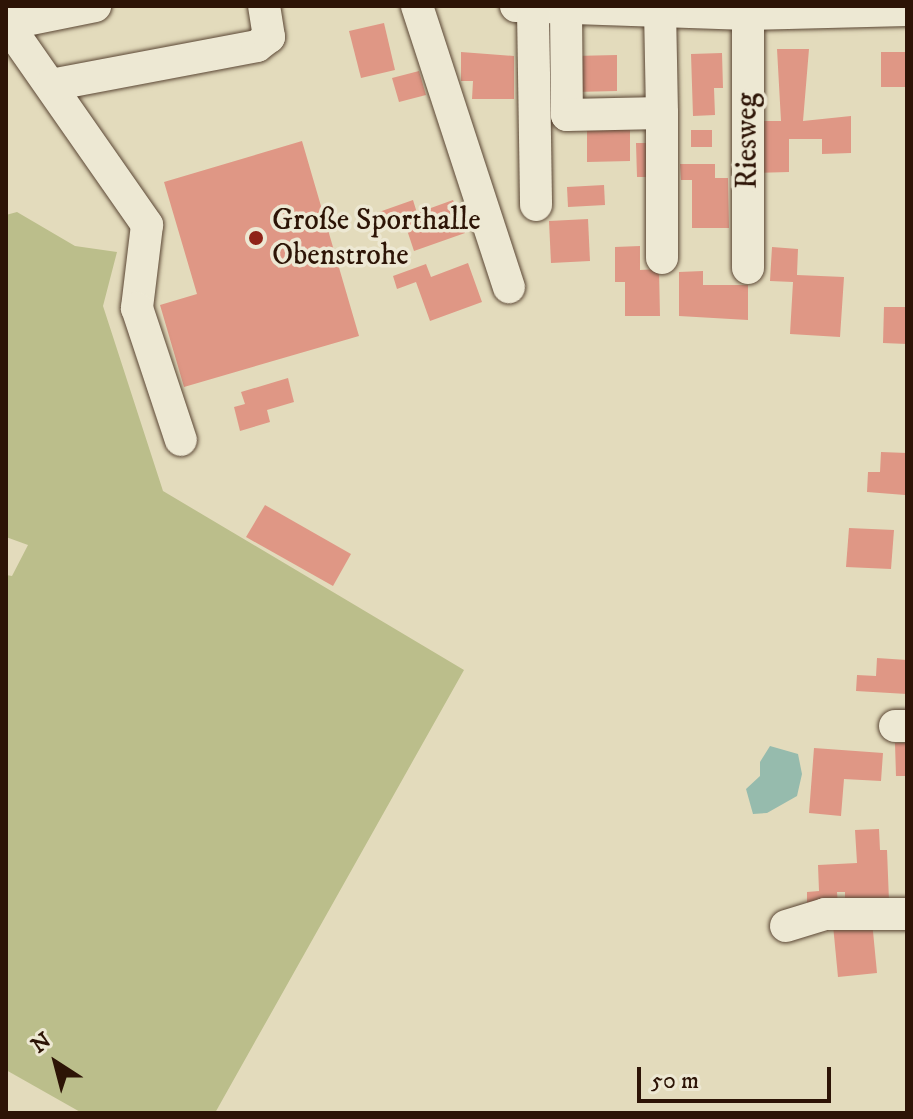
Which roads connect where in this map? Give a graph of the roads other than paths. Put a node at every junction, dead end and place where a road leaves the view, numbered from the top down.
1 (95, 6) edge
2 (264, 6) edge
3 (417, 6) edge
4 (525, 8) edge
5 (566, 9) junction
6 (887, 9) edge
7 (660, 13) junction
8 (748, 14) junction
9 (7, 24) edge
10 (51, 85) junction
11 (662, 113) junction
12 (536, 205) dead end
13 (662, 258) dead end
14 (748, 268) dead end
15 (509, 287) dead end
16 (181, 440) dead end
17 (907, 914) edge
18 (786, 926) dead end

1 - 9 street
2 - 10 street
3 - 15 street
4 - 5 street
4 - 12 street
5 - 7 street
5 - 11 street
6 - 8 street
7 - 8 street
7 - 11 street
8 - 14 street, Riesweg
9 - 10 street
10 - 16 street
11 - 13 street
17 - 18 street

